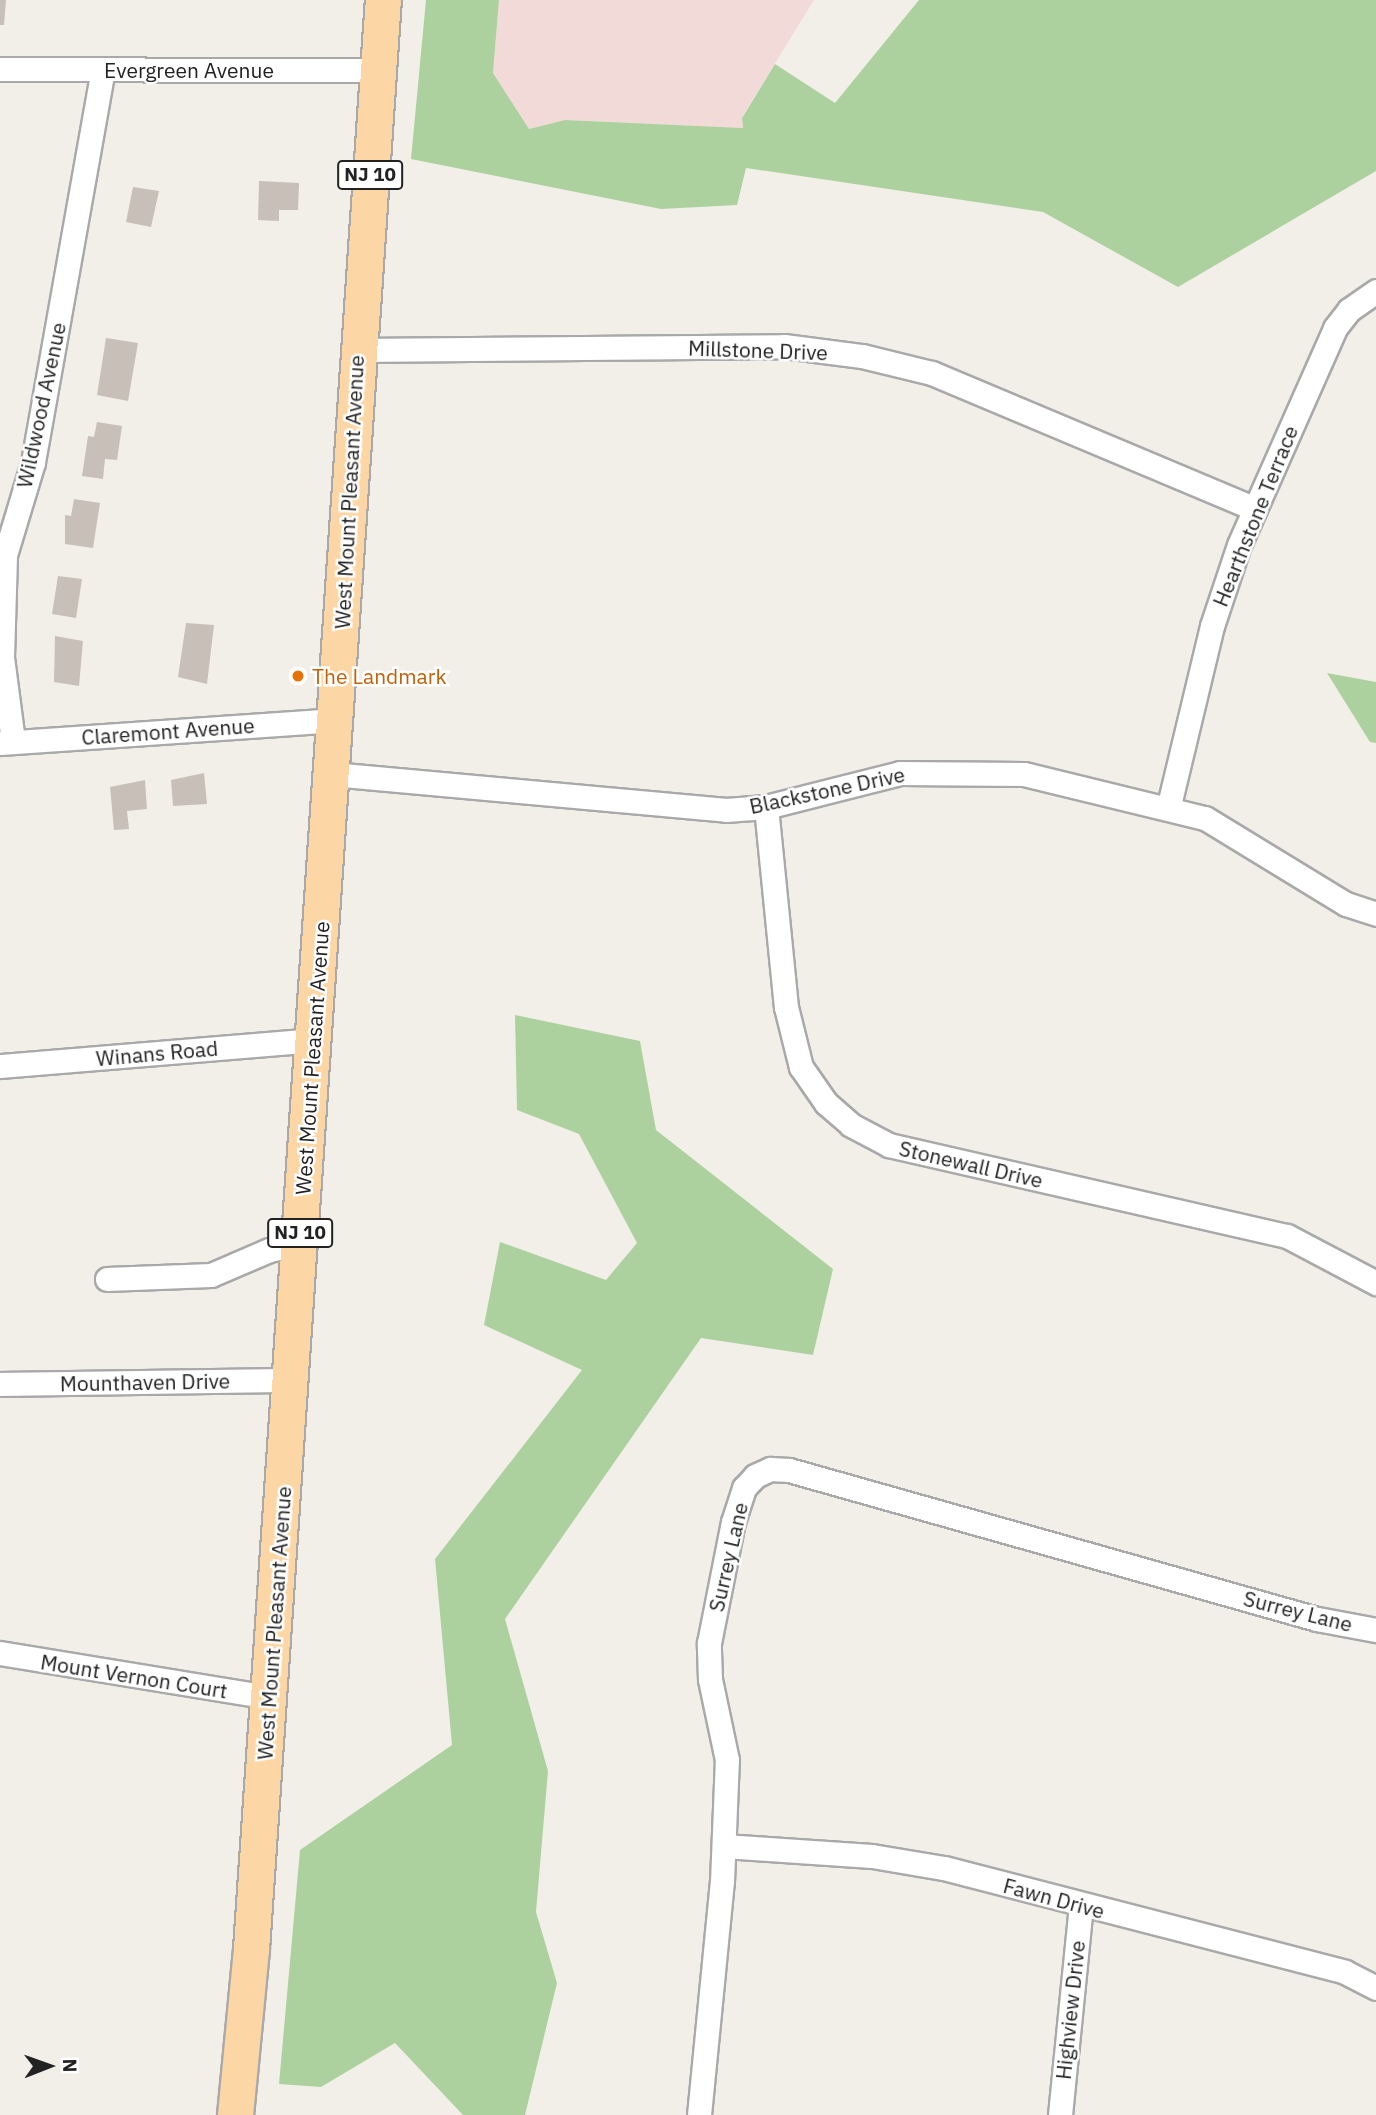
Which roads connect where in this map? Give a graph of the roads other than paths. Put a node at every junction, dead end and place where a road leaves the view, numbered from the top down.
1 (383, 0) edge
2 (0, 69) edge
3 (103, 70) junction
4 (379, 70) junction
5 (1376, 291) edge
6 (357, 350) junction
7 (1255, 509) junction
8 (6, 524) edge
9 (336, 720) junction
10 (6, 742) edge
11 (332, 774) junction
12 (1170, 805) junction
13 (766, 807) junction
14 (1376, 914) edge
15 (313, 1040) junction
16 (0, 1066) edge
17 (300, 1244) junction
18 (107, 1279) dead end
19 (1376, 1283) edge
20 (290, 1380) junction
21 (0, 1384) edge
22 (1376, 1630) edge
23 (0, 1653) edge
24 (269, 1697) junction
25 (724, 1846) junction
26 (1081, 1905) junction
27 (1376, 1988) edge
28 (235, 2115) edge
29 (699, 2115) edge
30 (1060, 2115) edge

1 - 4 main road, West Mount Pleasant Avenue / NJ 10
2 - 3 street, Evergreen Avenue
3 - 4 street, Evergreen Avenue
3 - 8 street, Wildwood Avenue
4 - 6 main road, West Mount Pleasant Avenue / NJ 10
5 - 7 street, Hearthstone Terrace
6 - 7 street, Millstone Drive
6 - 9 main road, West Mount Pleasant Avenue / NJ 10
7 - 12 street, Hearthstone Terrace
8 - 10 street, Wildwood Avenue
9 - 10 street, Claremont Avenue
9 - 11 main road, West Mount Pleasant Avenue / NJ 10
11 - 13 street, Blackstone Drive
11 - 15 main road, West Mount Pleasant Avenue / NJ 10
12 - 13 street, Blackstone Drive
12 - 14 street, Blackstone Drive
13 - 19 street, Stonewall Drive
15 - 16 street, Winans Road
15 - 17 main road, West Mount Pleasant Avenue / NJ 10
17 - 18 street
17 - 20 main road, West Mount Pleasant Avenue / NJ 10
20 - 21 street, Mounthaven Drive
20 - 24 main road, West Mount Pleasant Avenue / NJ 10
22 - 25 street, Surrey Lane
23 - 24 street, Mount Vernon Court
24 - 28 main road, West Mount Pleasant Avenue / NJ 10
25 - 26 street, Fawn Drive
25 - 29 street, Surrey Lane
26 - 27 street, Fawn Drive
26 - 30 street, Highview Drive

